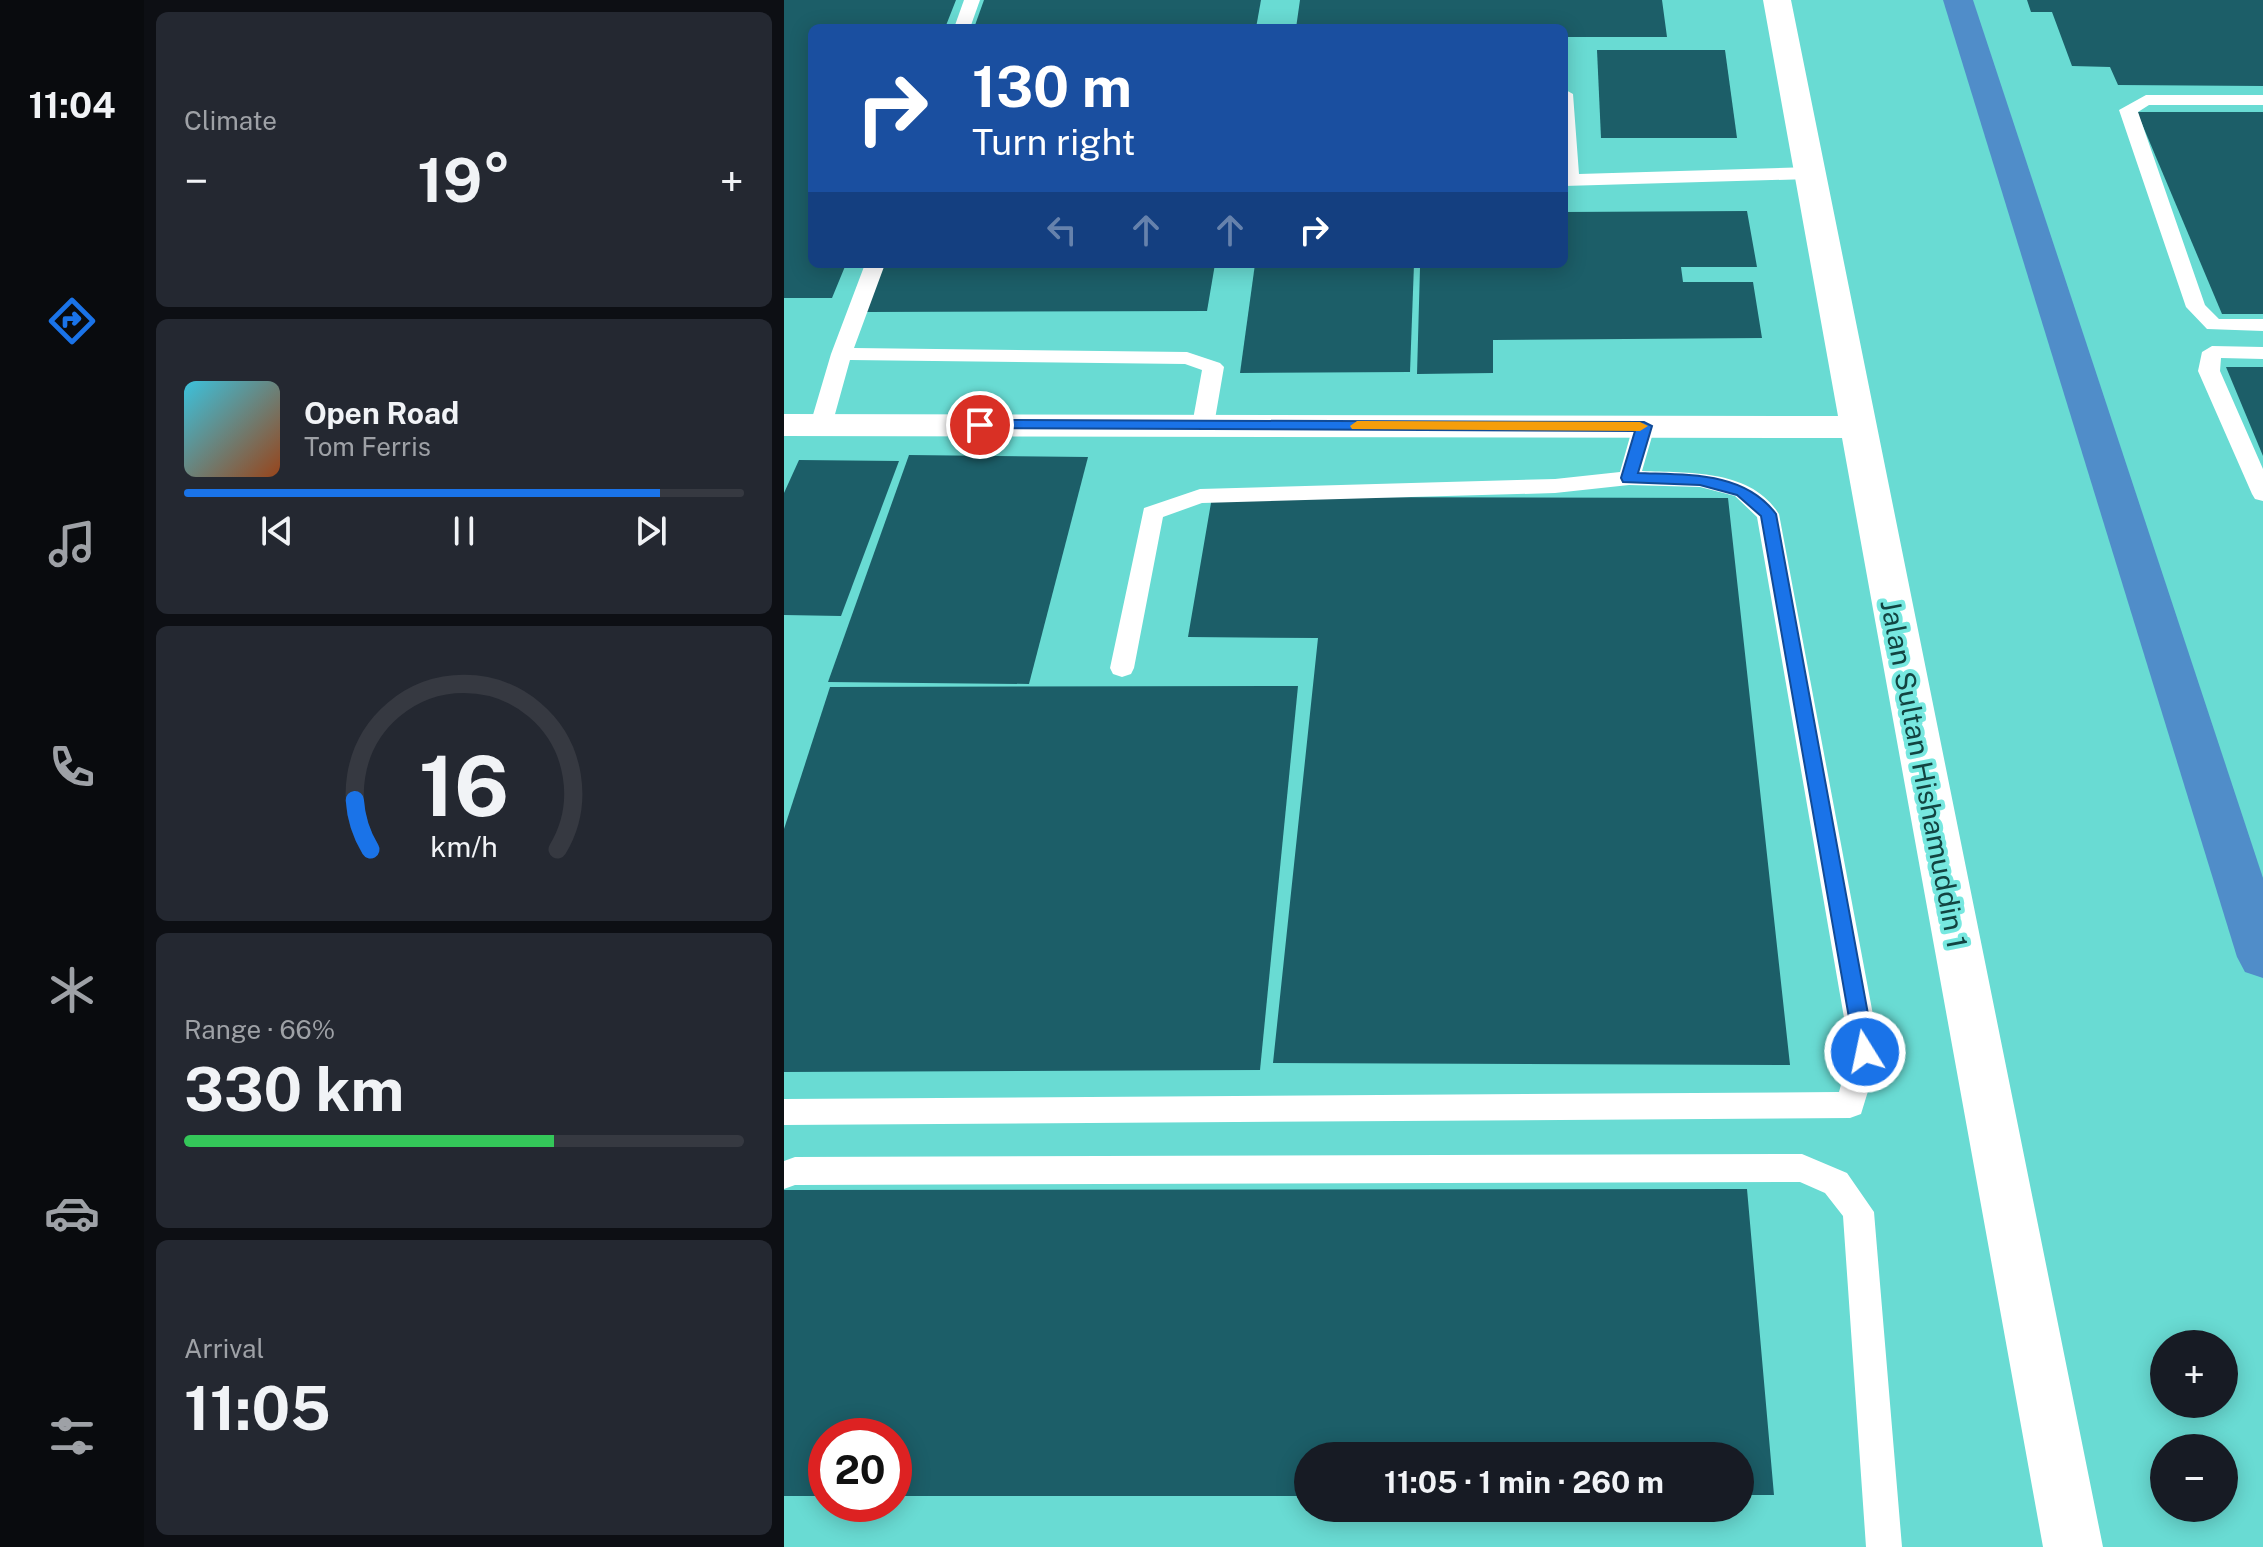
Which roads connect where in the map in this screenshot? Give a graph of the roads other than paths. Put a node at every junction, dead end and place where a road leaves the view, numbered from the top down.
1 (972, 0) edge
2 (1777, 0) edge
3 (963, 24) edge
4 (2263, 100) edge
5 (1810, 173) junction
6 (1568, 180) edge
7 (873, 268) edge
8 (2263, 325) edge
9 (2263, 353) edge
10 (841, 354) junction
11 (784, 425) edge
12 (821, 425) junction
13 (1203, 425) junction
14 (1644, 426) junction
15 (1857, 427) junction
16 (1629, 478) junction
17 (2263, 494) edge
18 (1122, 668) dead end
19 (784, 1112) edge
20 (784, 1175) edge
21 (1884, 1547) edge
22 (2073, 1547) edge

1 - 3 lane
2 - 5 street, Jalan Sultan Hishamuddin 1
4 - 8 lane
5 - 6 lane
5 - 15 street, Jalan Sultan Hishamuddin 1
7 - 10 lane
9 - 17 lane
10 - 12 lane
10 - 13 lane
11 - 12 street
12 - 13 street
13 - 14 street
14 - 15 street
14 - 16 lane
15 - 22 street, Jalan Sultan Hishamuddin 1
16 - 18 lane
16 - 19 lane
20 - 21 lane

